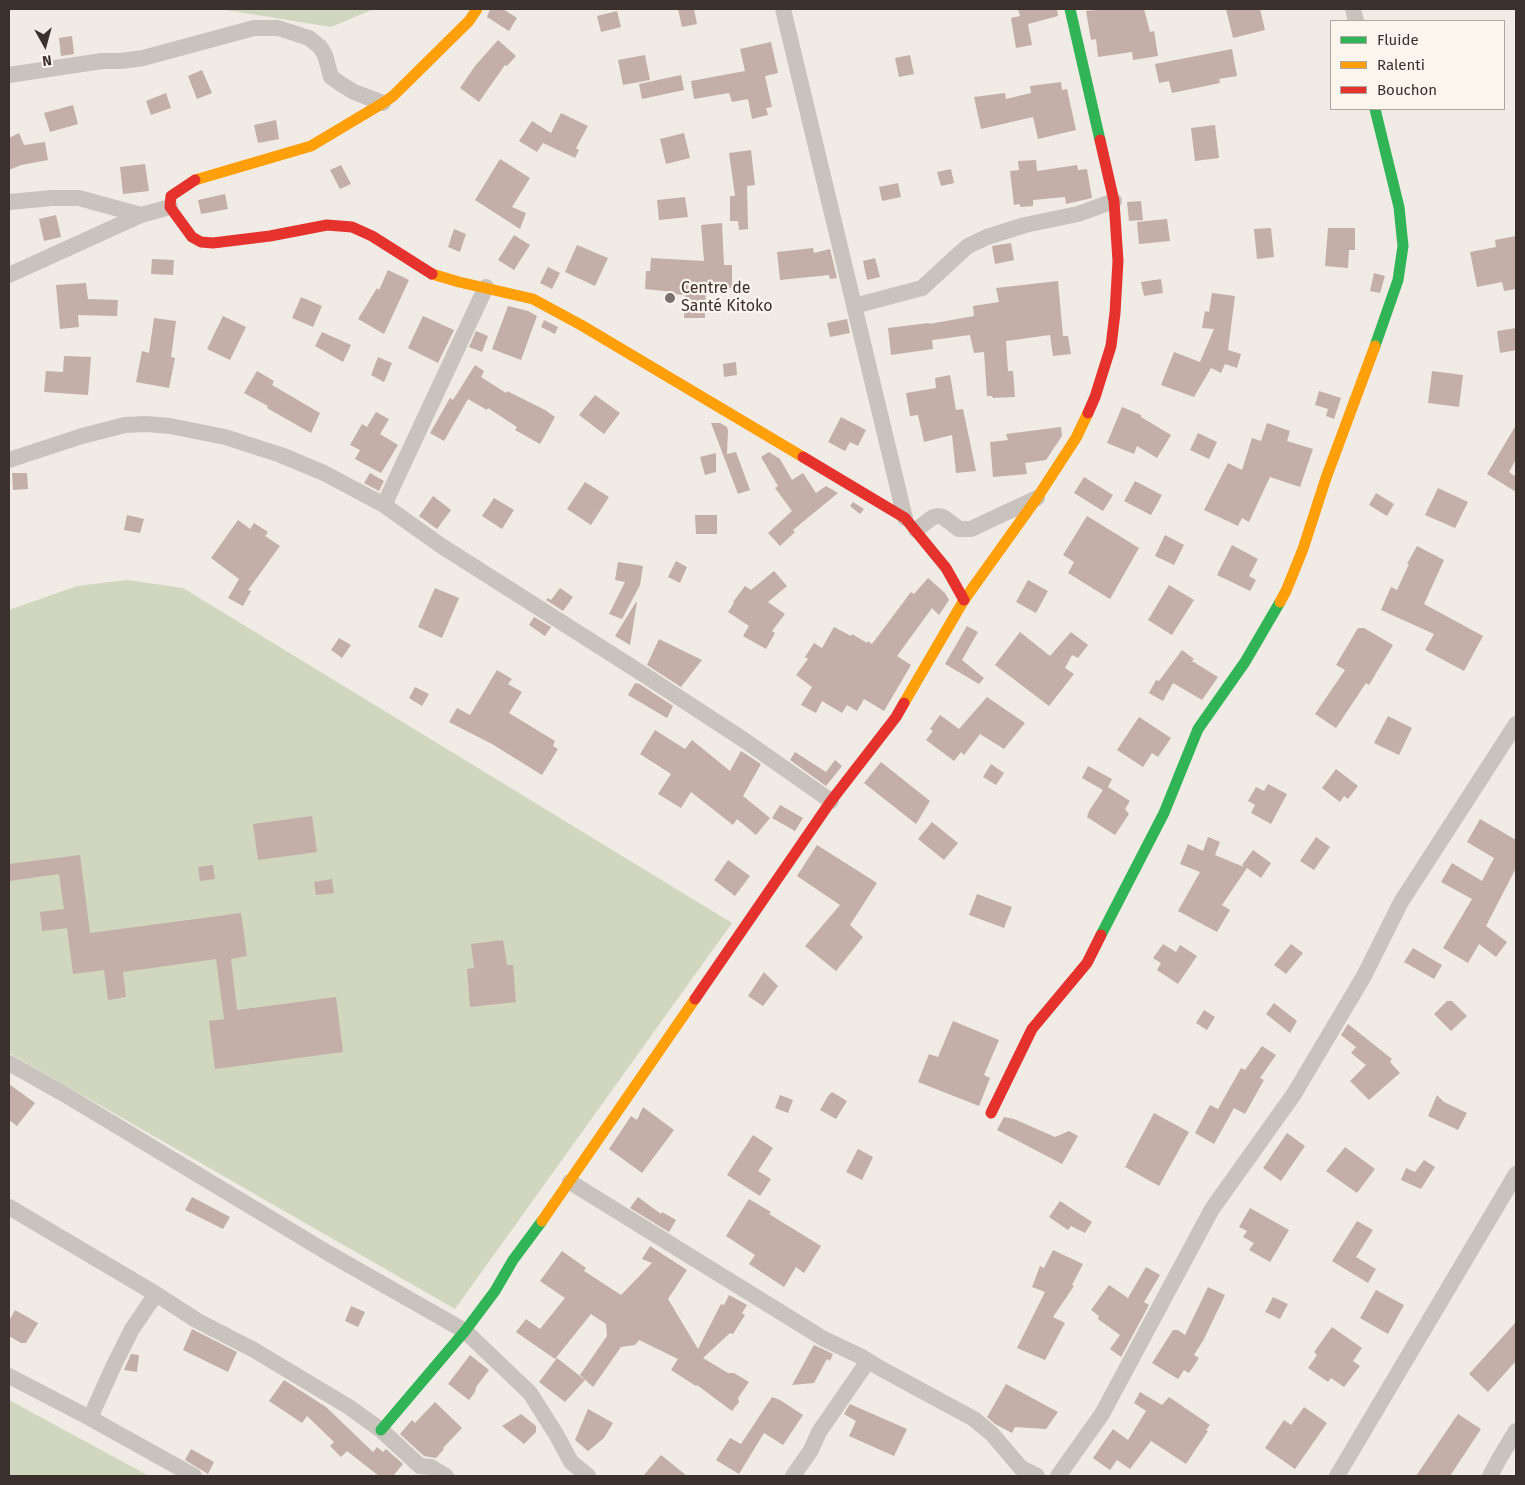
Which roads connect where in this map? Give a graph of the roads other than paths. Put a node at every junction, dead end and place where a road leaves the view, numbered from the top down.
1 (477, 9) edge
2 (783, 9) edge
3 (1070, 9) edge
4 (9, 75) edge
5 (382, 103) junction
6 (1375, 110) edge
7 (1114, 201) junction
8 (9, 202) edge
9 (170, 208) junction
10 (142, 215) junction
11 (9, 275) edge
12 (486, 286) junction
13 (854, 306) junction
14 (9, 460) edge
15 (1037, 498) junction
16 (384, 505) junction
17 (911, 524) junction
18 (964, 600) junction
19 (1516, 724) edge
20 (831, 801) junction
21 (9, 1063) edge
22 (991, 1113) dead end
23 (1516, 1174) edge
24 (570, 1182) junction
25 (9, 1207) edge
26 (156, 1294) junction
27 (465, 1331) junction
28 (868, 1361) junction
29 (9, 1376) edge
30 (90, 1418) junction
31 (381, 1430) junction
32 (1516, 1432) edge
33 (194, 1476) edge
34 (446, 1476) edge
35 (588, 1476) edge
36 (793, 1476) edge
37 (1037, 1476) edge
38 (1058, 1476) edge
39 (1337, 1476) edge
40 (1490, 1476) edge

1 - 5 street
2 - 13 street
3 - 7 street
4 - 5 street
5 - 9 street
6 - 22 street
7 - 13 street
7 - 15 street
8 - 10 street
9 - 10 street
9 - 12 street
10 - 11 street
12 - 16 street
12 - 17 street
13 - 17 street
14 - 16 street
15 - 17 street
15 - 18 street
16 - 20 street
17 - 18 street
18 - 20 street
19 - 38 street
20 - 24 street
21 - 27 street
23 - 39 street
24 - 27 street
24 - 28 street
25 - 26 street
26 - 30 street
26 - 31 street
27 - 31 street
27 - 35 street
28 - 36 street
28 - 37 street
29 - 30 street
30 - 33 street
31 - 34 street
32 - 40 street

